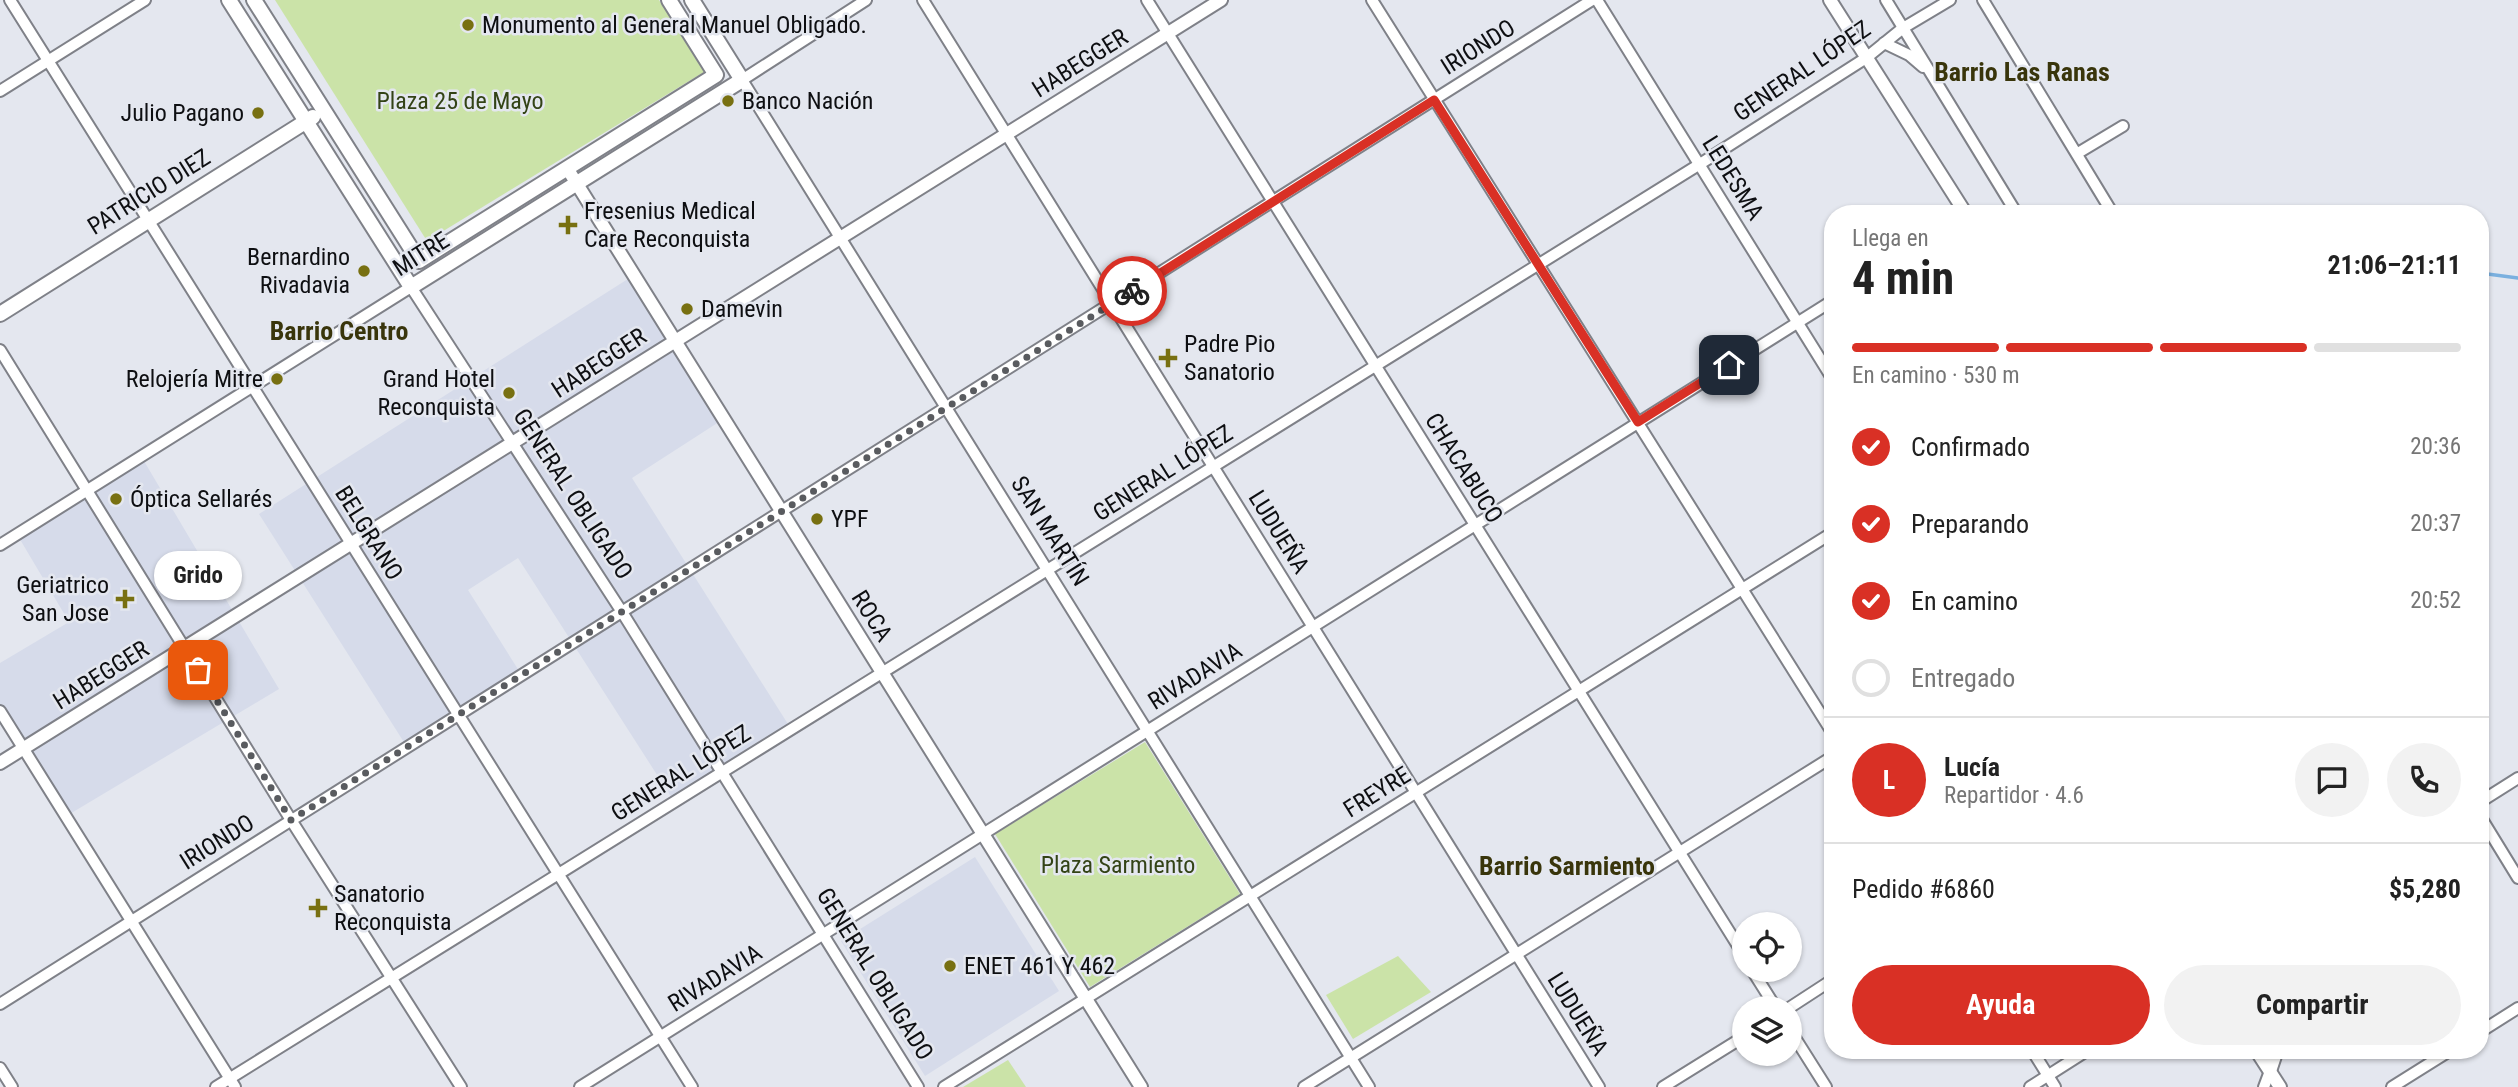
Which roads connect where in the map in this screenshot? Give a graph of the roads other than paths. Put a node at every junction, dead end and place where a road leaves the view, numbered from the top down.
1 (10, 0) edge
2 (145, 0) edge
3 (229, 0) edge
4 (254, 0) edge
5 (670, 0) edge
6 (692, 0) edge
7 (866, 0) edge
8 (923, 0) edge
9 (1147, 0) edge
10 (1221, 0) edge
11 (1372, 0) edge
12 (1595, 0) edge
13 (1830, 0) edge
14 (1886, 0) edge
15 (1950, 0) edge
16 (1983, 0) edge
17 (1903, 28) junction
18 (1168, 34) junction
19 (1884, 43) junction
20 (1866, 58) junction
21 (48, 61) junction
22 (1933, 77) junction
23 (742, 80) junction
24 (0, 91) edge
25 (1434, 100) junction
26 (324, 110) junction
27 (306, 121) junction
28 (2123, 126) dead end
29 (1006, 134) junction
30 (2078, 153) junction
31 (1700, 164) junction
32 (567, 168) junction
33 (577, 183) junction
34 (1272, 203) junction
35 (1960, 205) edge
36 (2011, 205) edge
37 (2108, 205) edge
38 (147, 219) junction
39 (840, 237) junction
40 (1539, 264) junction
41 (411, 287) junction
42 (1111, 305) junction
43 (1824, 306) edge
44 (0, 314) edge
45 (1798, 323) junction
46 (675, 340) junction
47 (0, 350) edge
48 (1824, 365) edge
49 (1376, 366) junction
50 (252, 386) junction
51 (946, 407) junction
52 (1638, 422) junction
53 (513, 443) junction
54 (1213, 467) junction
55 (86, 492) junction
56 (781, 510) junction
57 (1475, 526) junction
58 (1824, 538) edge
59 (351, 543) junction
60 (0, 545) edge
61 (1047, 570) junction
62 (1742, 588) junction
63 (622, 612) junction
64 (1313, 628) junction
65 (185, 648) junction
66 (882, 672) junction
67 (1579, 692) junction
68 (0, 711) edge
69 (457, 715) junction
70 (1824, 719) edge
71 (1147, 731) junction
72 (23, 748) junction
73 (1824, 762) edge
74 (0, 763) edge
75 (722, 772) junction
76 (2518, 778) edge
77 (1416, 793) junction
78 (2489, 796) edge
79 (291, 820) junction
80 (2489, 831) edge
81 (983, 834) junction
82 (1680, 854) junction
83 (558, 874) junction
84 (2518, 878) edge
85 (1250, 896) junction
86 (131, 920) junction
87 (823, 935) junction
88 (1732, 936) edge
89 (1517, 955) junction
90 (392, 978) junction
91 (1824, 985) edge
92 (1085, 998) junction
93 (1802, 999) edge
94 (0, 1004) edge
95 (2518, 1008) edge
96 (2489, 1026) edge
97 (660, 1036) junction
98 (1732, 1044) edge
99 (1802, 1049) edge
100 (1351, 1058) junction
101 (2038, 1059) edge
102 (2074, 1059) edge
103 (2262, 1059) edge
104 (2274, 1059) edge
105 (2437, 1059) edge
106 (0, 1068) edge
107 (2270, 1071) junction
108 (2048, 1076) junction
109 (233, 1082) edge
110 (12, 1087) edge
111 (215, 1087) edge
112 (461, 1087) edge
113 (580, 1087) edge
114 (692, 1087) edge
115 (918, 1087) edge
116 (944, 1087) edge
117 (1141, 1087) edge
118 (1304, 1087) edge
119 (1369, 1087) edge
120 (1599, 1087) edge
121 (1663, 1087) edge
122 (1826, 1087) edge
123 (2030, 1087) edge
124 (2055, 1087) edge
125 (2264, 1087) edge
126 (2280, 1087) edge
127 (2392, 1087) edge

1 - 21 street, BELGRANO
2 - 21 street
3 - 27 main road, GENERAL OBLIGADO
4 - 26 main road
5 - 32 main road, MITRE
6 - 23 main road, SAN MARTÍN
7 - 23 street, MITRE
8 - 29 street, LUDUEÑA
9 - 18 street, CHACABUCO
10 - 18 street, HABEGGER
11 - 25 street
12 - 25 street, IRIONDO
12 - 31 street, LEDESMA
13 - 20 street
14 - 17 street
15 - 17 street, GENERAL LÓPEZ
16 - 30 street
17 - 19 street, GENERAL LÓPEZ
17 - 22 street
18 - 29 street, HABEGGER
18 - 34 street, CHACABUCO
19 - 20 street, GENERAL LÓPEZ
19 - 22 street
20 - 31 street, GENERAL LÓPEZ
20 - 35 street
21 - 24 street
21 - 38 street, BELGRANO
22 - 36 street
23 - 33 main road, MITRE
23 - 39 street, SAN MARTÍN
25 - 34 street, IRIONDO
25 - 40 street
26 - 27 main road, PATRICIO DIEZ
26 - 32 main road, MITRE
27 - 38 main road, PATRICIO DIEZ
27 - 41 main road, GENERAL OBLIGADO
28 - 30 street
29 - 39 street, HABEGGER
29 - 42 street, LUDUEÑA
30 - 37 street
31 - 40 street, GENERAL LÓPEZ
31 - 45 street, LEDESMA
32 - 33 street, ROCA
33 - 41 main road, MITRE
33 - 46 street, ROCA
34 - 42 street, IRIONDO
34 - 49 street, CHACABUCO
38 - 44 main road, PATRICIO DIEZ
38 - 50 street, BELGRANO
39 - 46 street, HABEGGER
39 - 51 street, SAN MARTÍN
40 - 49 street, GENERAL LÓPEZ
40 - 52 street
41 - 50 street, MITRE
41 - 53 street, GENERAL OBLIGADO
42 - 51 street, IRIONDO
42 - 54 street, LUDUEÑA
43 - 45 street, RIVADAVIA
45 - 48 street, LEDESMA
45 - 52 street, RIVADAVIA
46 - 53 street, HABEGGER
46 - 56 street, ROCA
47 - 55 street
49 - 54 street, GENERAL LÓPEZ
49 - 57 street, CHACABUCO
50 - 55 street, MITRE
50 - 59 street, BELGRANO
51 - 56 street, IRIONDO
51 - 61 street, SAN MARTÍN
52 - 57 street, RIVADAVIA
52 - 62 street
53 - 59 street, HABEGGER
53 - 63 street, GENERAL OBLIGADO
54 - 61 street, GENERAL LÓPEZ
54 - 64 street, LUDUEÑA
55 - 60 street, MITRE
55 - 65 street
56 - 63 street, IRIONDO
56 - 66 street, ROCA
57 - 64 street, RIVADAVIA
57 - 67 street, CHACABUCO
58 - 62 street, FREYRE
59 - 65 street, HABEGGER
59 - 69 street, BELGRANO
61 - 66 street, GENERAL LÓPEZ
61 - 71 street, SAN MARTÍN
62 - 67 street, FREYRE
62 - 70 street
63 - 69 street, IRIONDO
63 - 75 street, GENERAL OBLIGADO
64 - 71 street, RIVADAVIA
64 - 77 street, LUDUEÑA
65 - 72 street, HABEGGER
65 - 79 street
66 - 75 street, GENERAL LÓPEZ
66 - 81 street, ROCA
67 - 77 street, FREYRE
67 - 82 street, CHACABUCO
68 - 72 street
69 - 79 street, IRIONDO
69 - 83 street, BELGRANO
71 - 81 street, RIVADAVIA
71 - 85 street, SAN MARTÍN
72 - 74 street, HABEGGER
72 - 86 street
73 - 82 street
75 - 83 street, GENERAL LÓPEZ
75 - 87 street, GENERAL OBLIGADO
76 - 78 street
77 - 85 street, FREYRE
77 - 89 street, LUDUEÑA
79 - 86 street, IRIONDO
79 - 90 street
80 - 84 street
81 - 87 street, RIVADAVIA
81 - 92 street, ROCA
82 - 88 street, CHACABUCO
82 - 89 street
83 - 90 street, GENERAL LÓPEZ
83 - 97 street, BELGRANO
85 - 92 street, FREYRE
85 - 100 street, SAN MARTÍN
86 - 94 street, IRIONDO
86 - 109 street
87 - 97 street, RIVADAVIA
87 - 115 street, GENERAL OBLIGADO
89 - 100 street
89 - 120 street, LUDUEÑA
90 - 109 street, GENERAL LÓPEZ
90 - 112 street
91 - 93 street
92 - 116 street, FREYRE
92 - 117 street, ROCA
95 - 96 street
97 - 113 street, RIVADAVIA
97 - 114 street, BELGRANO
98 - 121 street
99 - 122 street
100 - 118 street
100 - 119 street, SAN MARTÍN
101 - 108 street
102 - 108 street
103 - 107 street
104 - 107 street
105 - 127 street
106 - 110 street
107 - 125 street
107 - 126 street
108 - 123 street
108 - 124 street
109 - 111 street, GENERAL LÓPEZ

